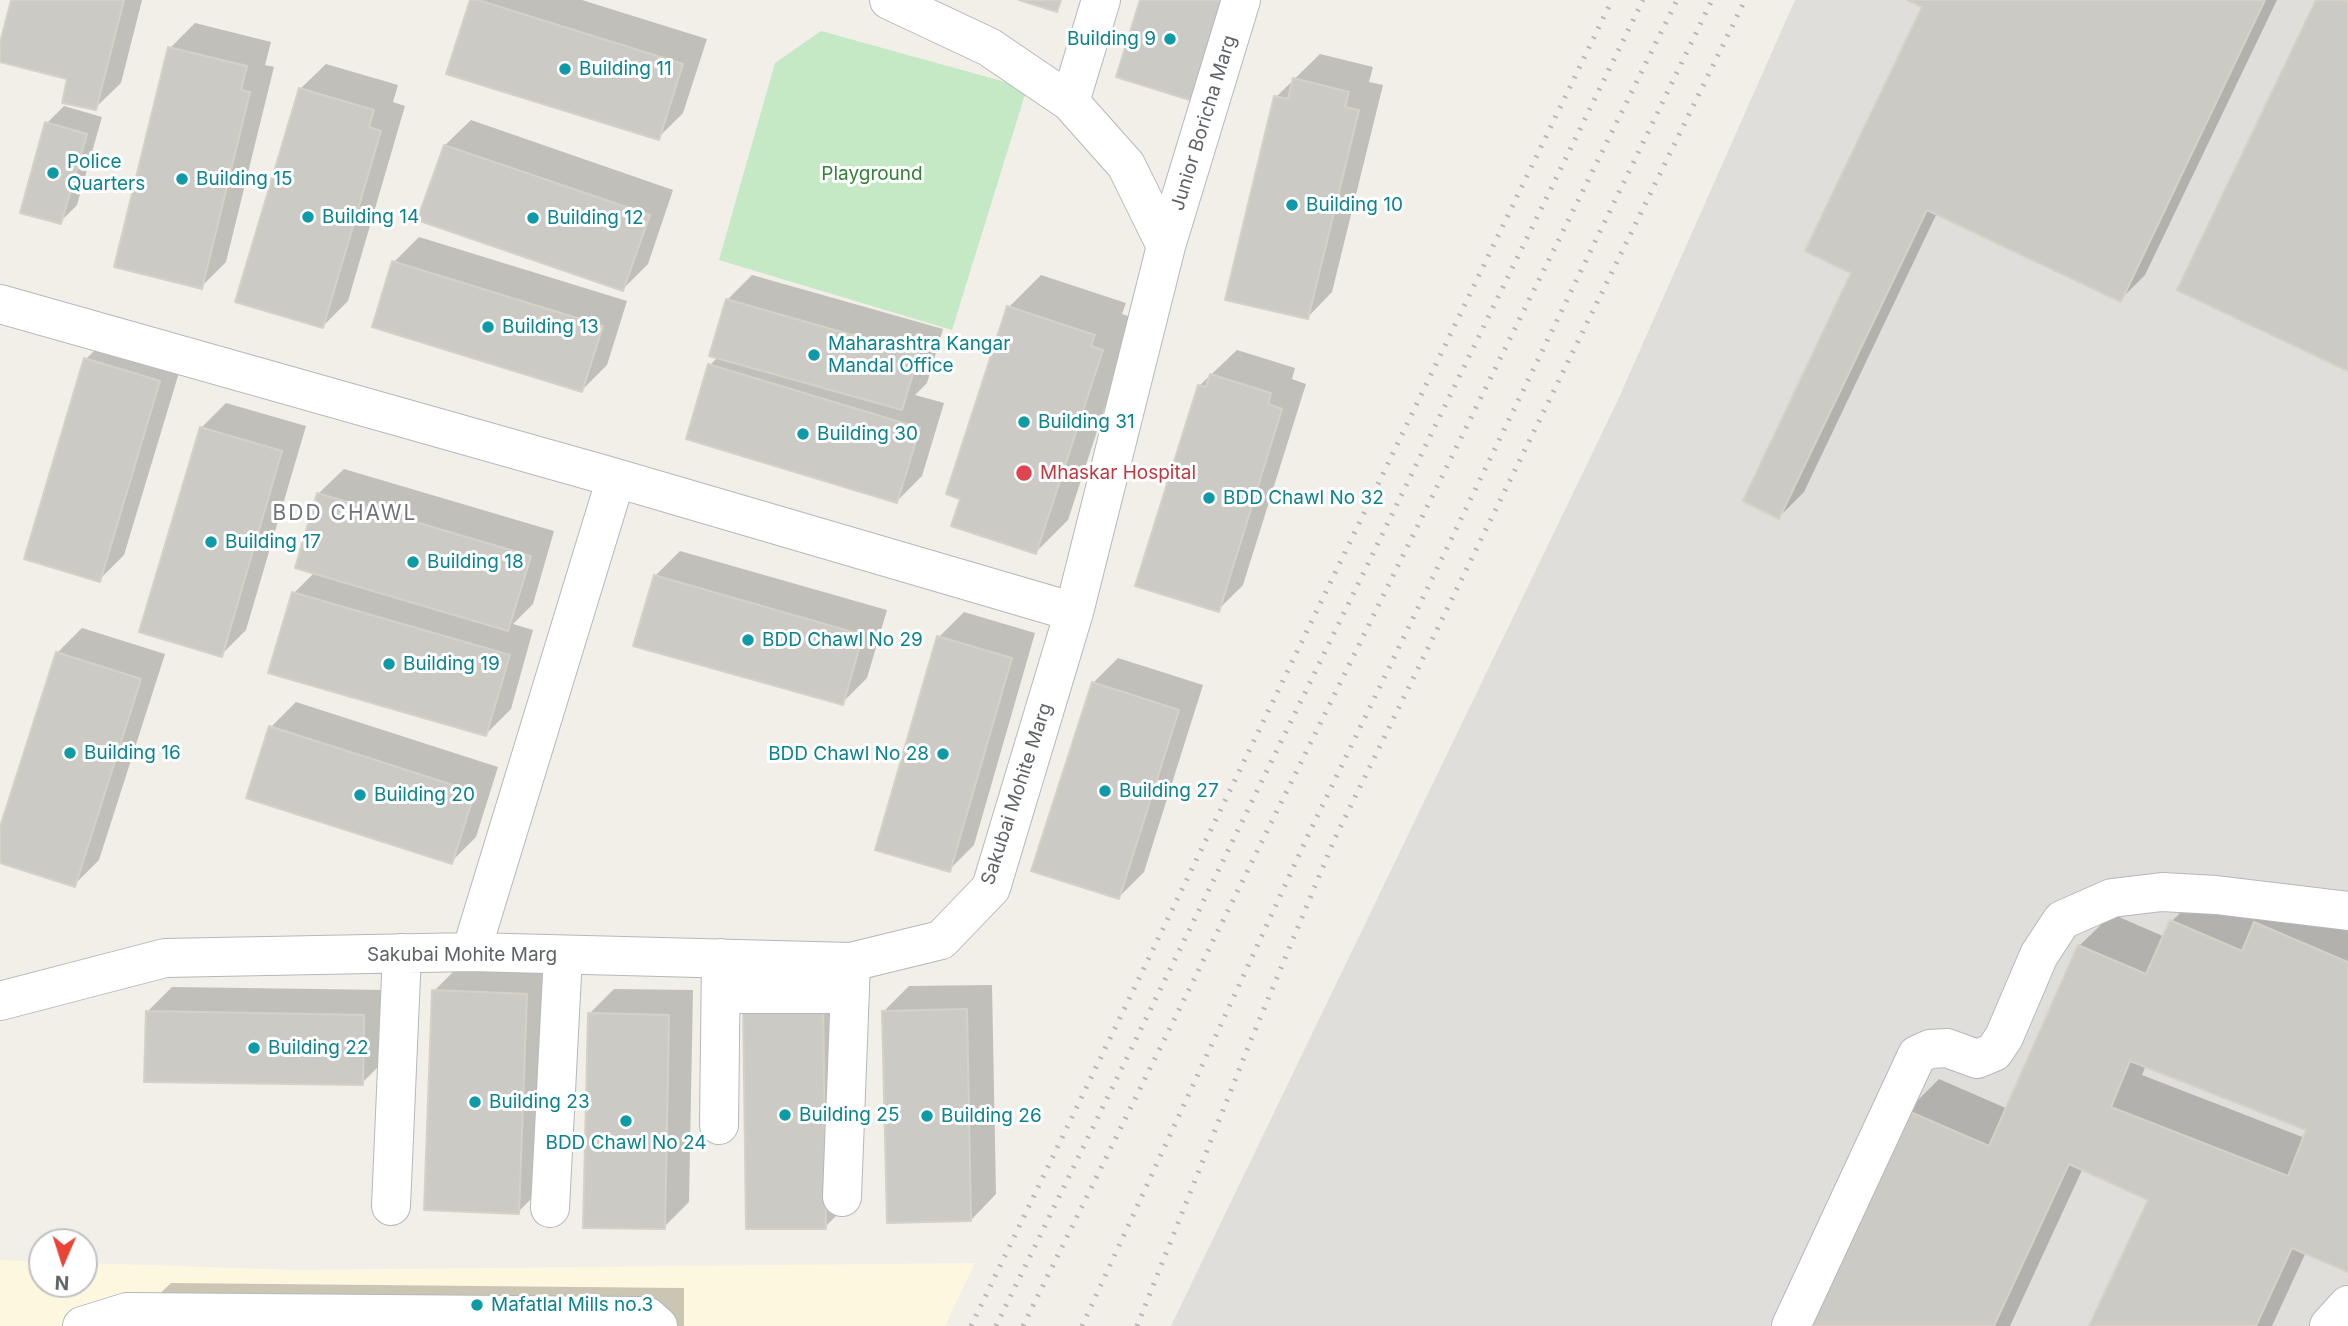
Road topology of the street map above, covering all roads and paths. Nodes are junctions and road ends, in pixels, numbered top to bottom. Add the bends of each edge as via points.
1 (889, 0) edge
2 (1101, 0) edge
3 (1241, 0) edge
4 (944, 12) edge
5 (1070, 102) junction
6 (1166, 246) junction
7 (0, 304) edge
8 (616, 478) junction
9 (1074, 612) junction
10 (2348, 911) edge
11 (471, 952) junction
12 (402, 953) junction
13 (563, 955) junction
14 (721, 976) junction
15 (850, 978) junction
16 (0, 1001) edge
17 (719, 1125) dead end
18 (842, 1197) dead end
19 (391, 1206) dead end
20 (550, 1208) dead end
21 (2348, 1305) edge
22 (82, 1326) edge
23 (659, 1326) edge
24 (1791, 1326) edge
25 (2329, 1326) edge

1 - 4 street
2 - 5 street
3 - 6 street, Junior Boricha Marg
4 - 5 street
5 - 6 street via 1126,165
6 - 9 street, Sakubai Mohite Marg
7 - 8 street
8 - 9 street
8 - 11 street
9 - 15 street, Sakubai Mohite Marg via 991,888 941,940
10 - 24 street via 2162,892 2112,898 2062,920 2039,956 1994,1052 1977,1059 1947,1048 1917,1055
11 - 12 street, Sakubai Mohite Marg
11 - 13 street, Sakubai Mohite Marg
12 - 16 street, Sakubai Mohite Marg via 165,958
12 - 19 street
13 - 14 street, Sakubai Mohite Marg
13 - 20 street
14 - 15 street, Sakubai Mohite Marg
14 - 17 street
15 - 18 street
21 - 25 street
22 - 23 street via 127,1312 637,1316 648,1317

